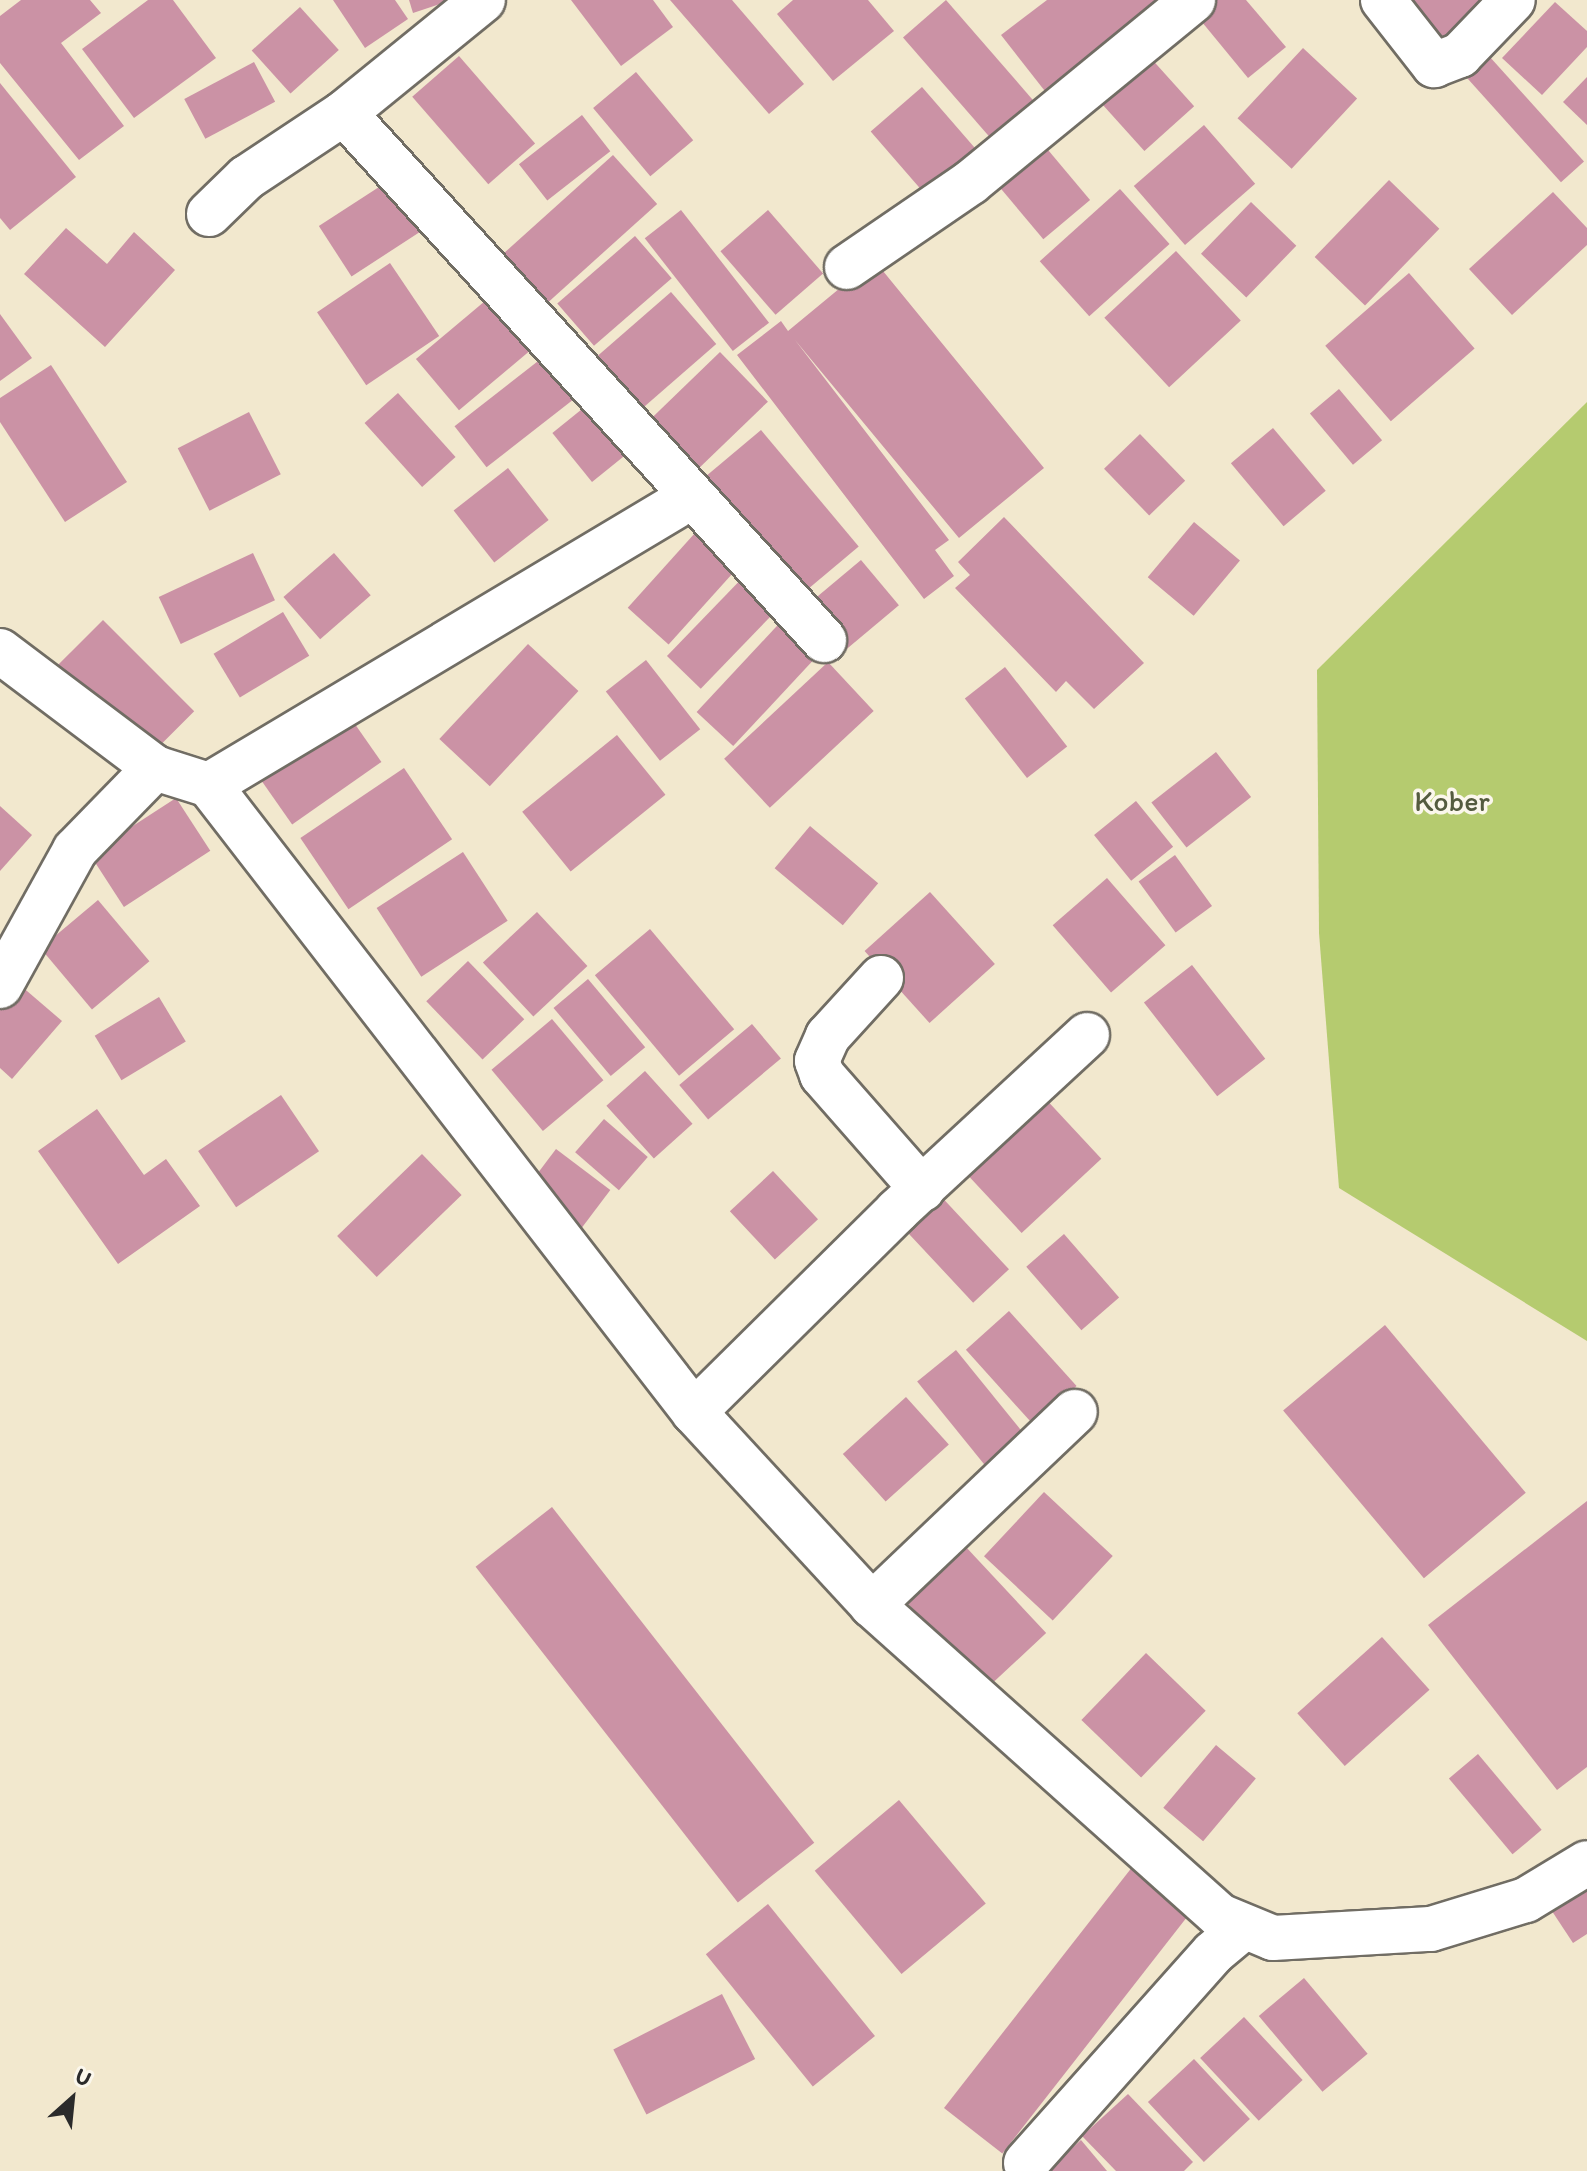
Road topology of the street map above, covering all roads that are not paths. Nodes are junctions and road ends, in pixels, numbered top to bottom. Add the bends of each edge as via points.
1 (483, 0) edge
2 (1193, 0) edge
3 (1383, 0) edge
4 (1513, 0) edge
5 (344, 113) junction
6 (209, 214) dead end
7 (847, 267) dead end
8 (691, 497) junction
9 (824, 640) dead end
10 (0, 651) edge
11 (155, 768) junction
12 (209, 785) junction
13 (881, 978) dead end
14 (0, 986) edge
15 (1087, 1035) dead end
16 (922, 1189) junction
17 (694, 1412) junction
18 (1075, 1412) dead end
19 (872, 1605) junction
20 (1587, 1863) edge
21 (1242, 1929) junction
22 (1026, 2163) dead end

1 - 5 street
2 - 7 street via 971,182
3 - 4 street via 1434,65 1460,55
5 - 6 street via 246,178
5 - 8 street
8 - 9 street
8 - 12 street
10 - 11 street
11 - 12 street
11 - 14 street via 75,850
12 - 17 street
13 - 16 street via 828,1036 817,1061 822,1075
15 - 16 street
16 - 17 street
17 - 19 street
18 - 19 street
19 - 21 street via 1220,1916
20 - 21 street via 1526,1900 1431,1929 1273,1938
21 - 22 street via 1213,1953

